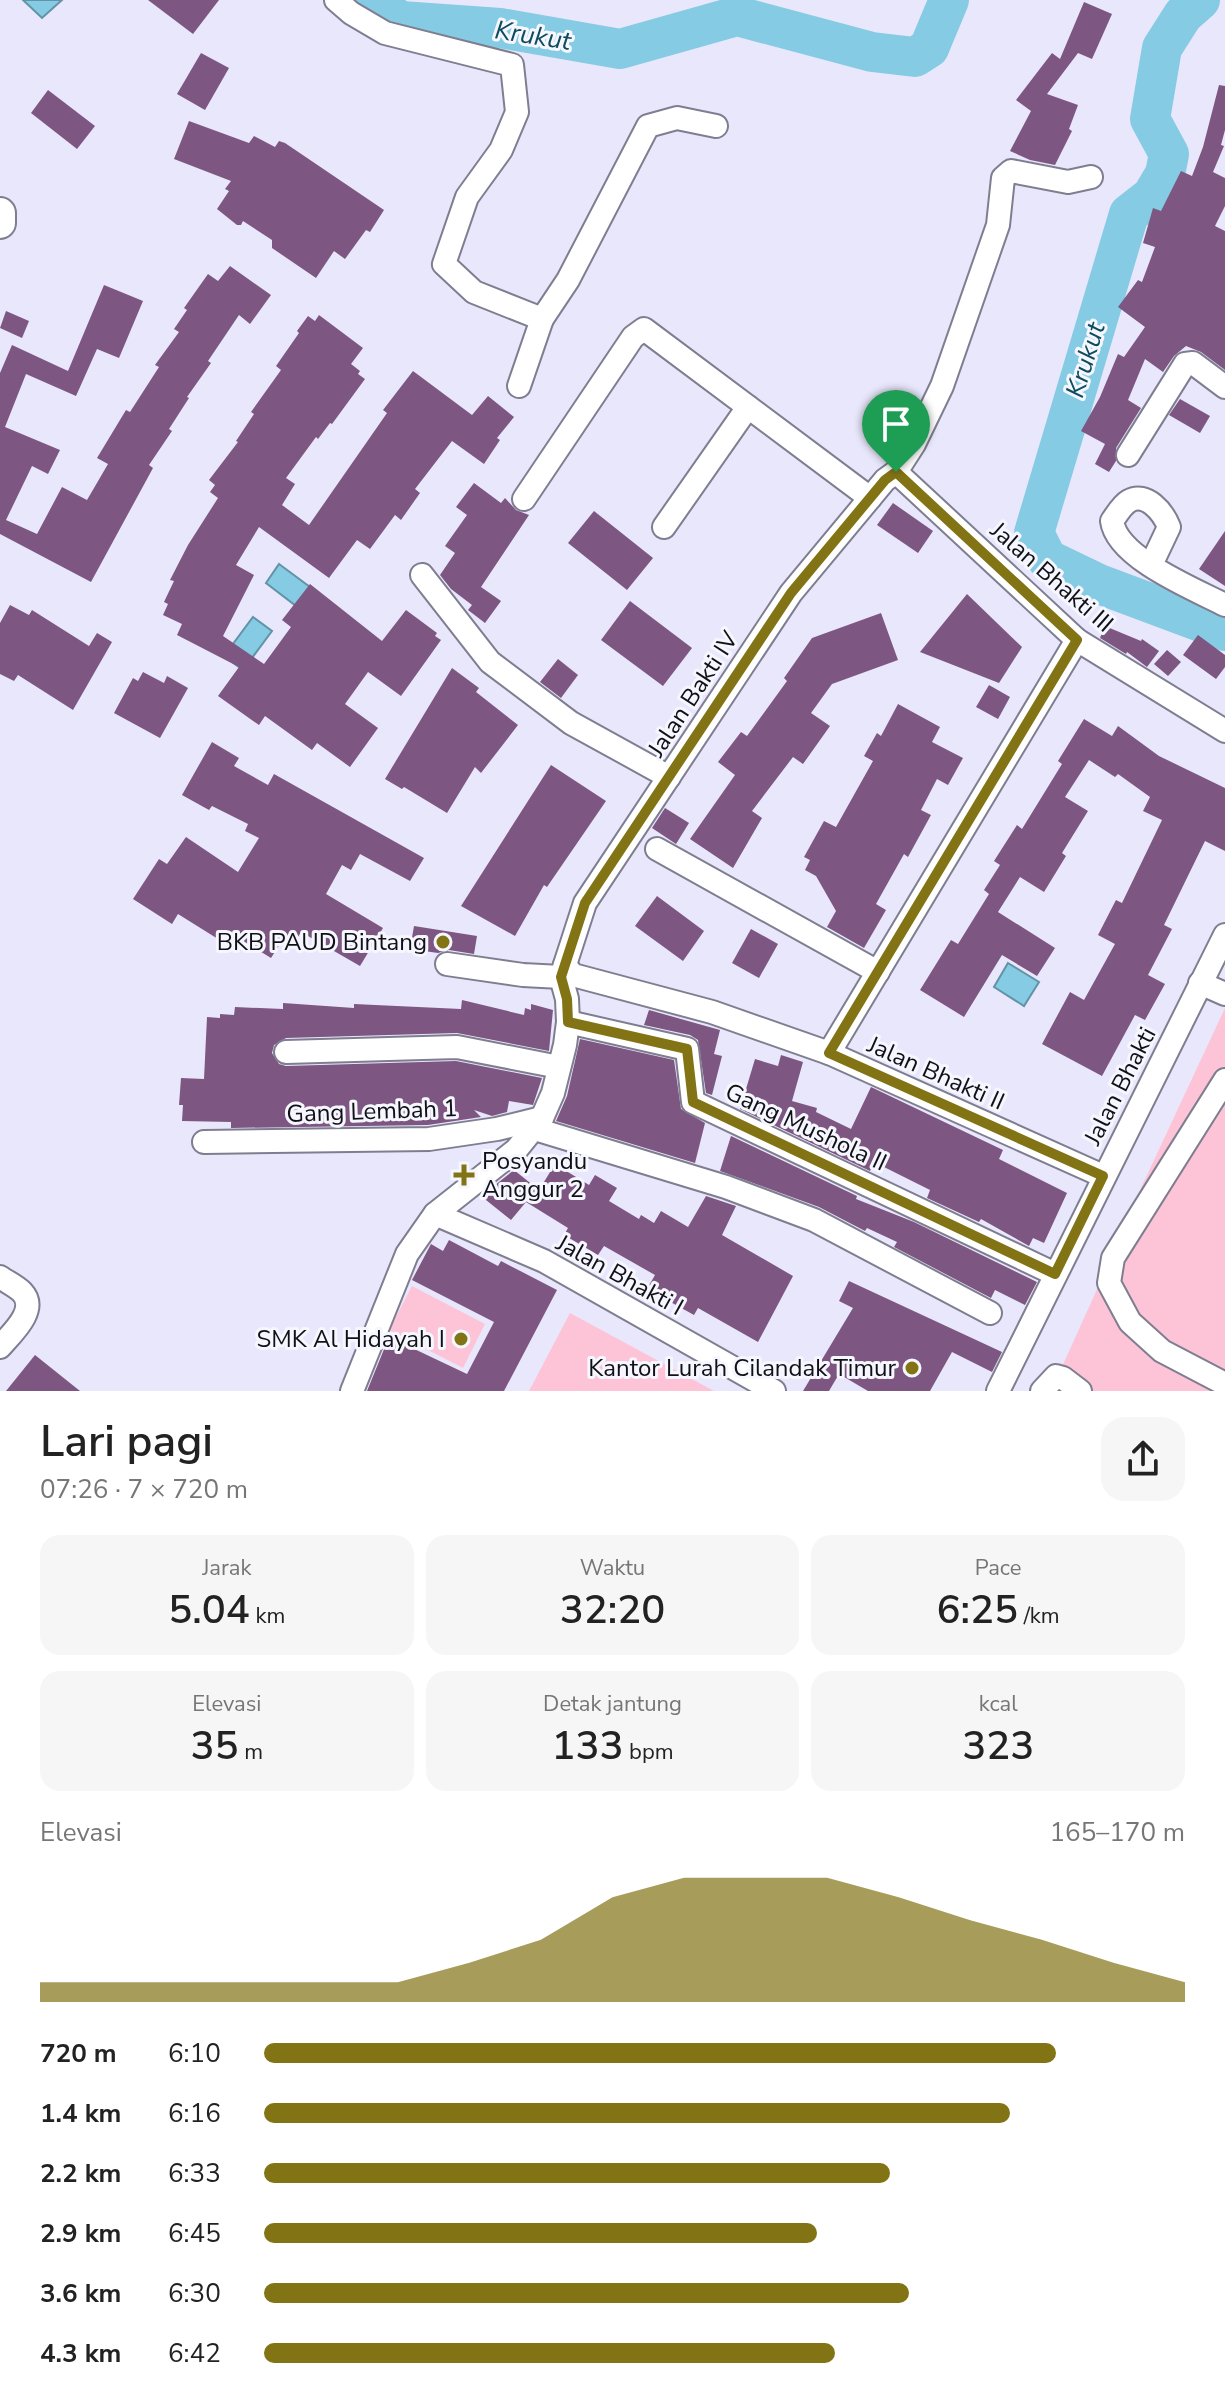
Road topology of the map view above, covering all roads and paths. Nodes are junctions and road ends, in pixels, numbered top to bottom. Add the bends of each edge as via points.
1 (336, 0) edge
2 (716, 126) dead end
3 (1091, 177) dead end
4 (0, 213) edge
5 (0, 223) edge
6 (542, 319) junction
7 (519, 386) dead end
8 (1225, 387) edge
9 (748, 407) junction
10 (1128, 455) dead end
11 (896, 472) junction
12 (870, 498) junction
13 (524, 499) dead end
14 (664, 527) dead end
15 (1151, 565) dead end
16 (422, 575) dead end
17 (1225, 605) edge
18 (1077, 640) junction
19 (1225, 731) edge
20 (669, 777) junction
21 (657, 849) dead end
22 (1225, 935) edge
23 (447, 964) dead end
24 (563, 971) junction
25 (878, 972) junction
26 (1200, 983) junction
27 (1225, 994) edge
28 (568, 1022) junction
29 (286, 1052) dead end
30 (829, 1053) junction
31 (559, 1067) junction
32 (1225, 1080) edge
33 (538, 1123) junction
34 (204, 1142) dead end
35 (1103, 1176) junction
36 (435, 1214) junction
37 (1055, 1274) junction
38 (0, 1277) edge
39 (990, 1313) dead end
40 (0, 1347) edge
41 (1225, 1384) edge
42 (352, 1391) edge
43 (774, 1391) edge
44 (998, 1391) edge
45 (1042, 1391) edge
46 (1080, 1391) edge

1 - 6 street via 385,33 512,65 517,112 501,150 467,197 444,264 474,292
2 - 6 street via 677,118 648,126 568,280
3 - 11 street, Jalan Bakti IV via 1068,182 1011,171 1003,178 998,225 942,386
4 - 5 street
6 - 7 street
8 - 10 street via 1193,363 1185,364
9 - 12 street
9 - 13 street via 644,329 633,337
9 - 14 street
11 - 12 street, Jalan Bakti IV
11 - 18 street, Jalan Bhakti III
12 - 20 street, Jalan Bakti IV via 791,593
15 - 17 street
16 - 20 street via 490,662 571,723
18 - 19 street, Jalan Bhakti III
18 - 25 street
20 - 24 street, Jalan Bakti IV via 585,903
21 - 25 street
22 - 26 street, Jalan Bhakti
23 - 24 street via 523,975
24 - 28 street
24 - 30 street, Jalan Bhakti II via 712,1012
25 - 30 street
26 - 27 street
26 - 35 street, Jalan Bhakti
28 - 31 street
28 - 37 street, Gang Mushola II via 687,1049 693,1102
29 - 31 street via 457,1047
30 - 35 street, Jalan Bhakti II
31 - 33 street
32 - 41 street via 1113,1258 1109,1283 1130,1322 1162,1351
33 - 34 street, Gang Lembah 1 via 429,1139
33 - 36 street via 516,1150
33 - 39 street via 814,1220
35 - 37 street, Jalan Bhakti
36 - 42 street via 407,1254
36 - 43 street, Jalan Bhakti I via 544,1261
37 - 44 street, Jalan Bhakti
38 - 40 street via 27,1303 25,1316
45 - 46 street via 1056,1376

